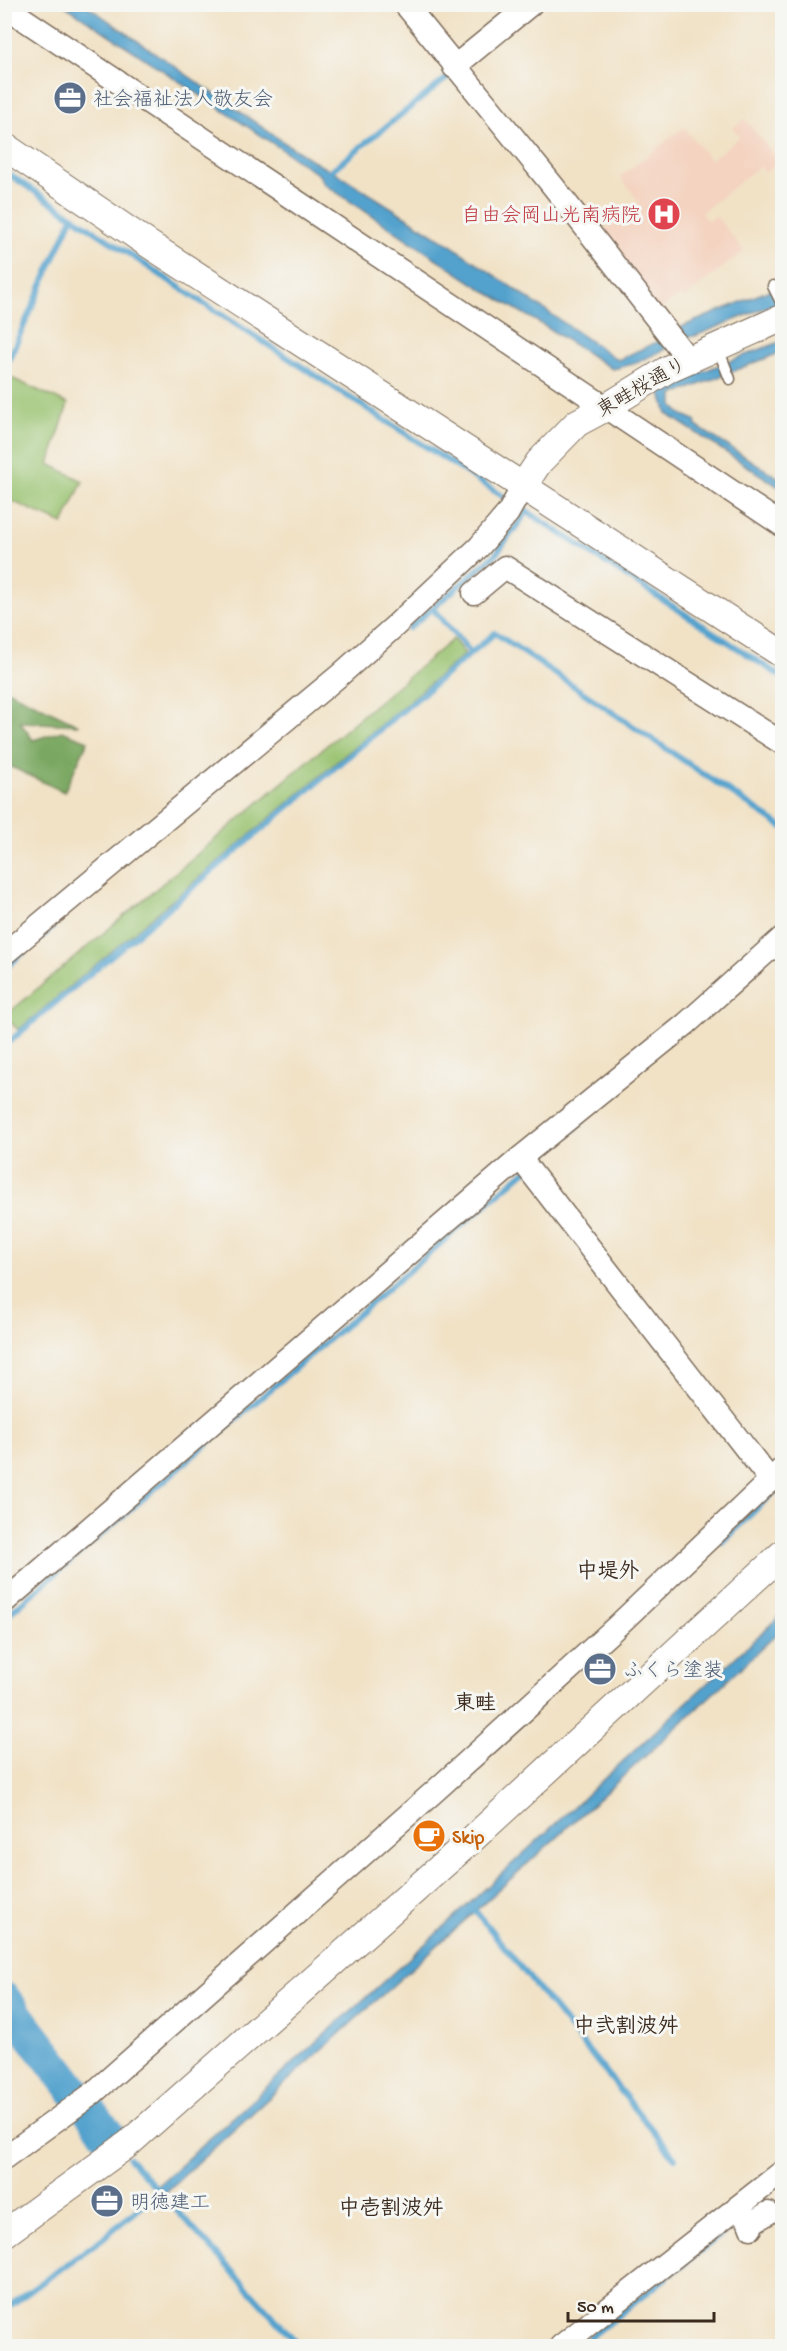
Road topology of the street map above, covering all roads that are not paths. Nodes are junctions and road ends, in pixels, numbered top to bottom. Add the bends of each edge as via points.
1 (405, 4) edge
2 (531, 4) edge
3 (7, 6) edge
4 (454, 67) junction
5 (4, 146) edge
6 (773, 286) dead end
7 (782, 308) edge
8 (678, 347) junction
9 (720, 353) junction
10 (730, 380) dead end
11 (604, 408) junction
12 (522, 486) junction
13 (783, 525) edge
14 (474, 593) dead end
15 (783, 654) edge
16 (783, 742) edge
17 (783, 938) edge
18 (4, 954) edge
19 (526, 1165) junction
20 (776, 1486) edge
21 (783, 1554) edge
22 (4, 1602) edge
23 (4, 2158) edge
24 (783, 2172) edge
25 (4, 2234) edge
26 (561, 2346) edge

1 - 4 street
2 - 4 street
3 - 11 street
4 - 8 street
5 - 12 street
6 - 7 lane
7 - 9 street, 東畦桜通り
8 - 9 street, 東畦桜通り
8 - 11 street, 東畦桜通り
9 - 10 lane
11 - 12 street, 東畦桜通り via 583,418 563,435
11 - 13 street
12 - 15 street
12 - 18 street via 508,513 486,540 388,632
14 - 16 street via 505,567
17 - 19 street
19 - 20 street
19 - 22 street
20 - 23 street via 82,2101
21 - 25 street via 477,1835 128,2144
24 - 26 street via 749,2217 710,2238

